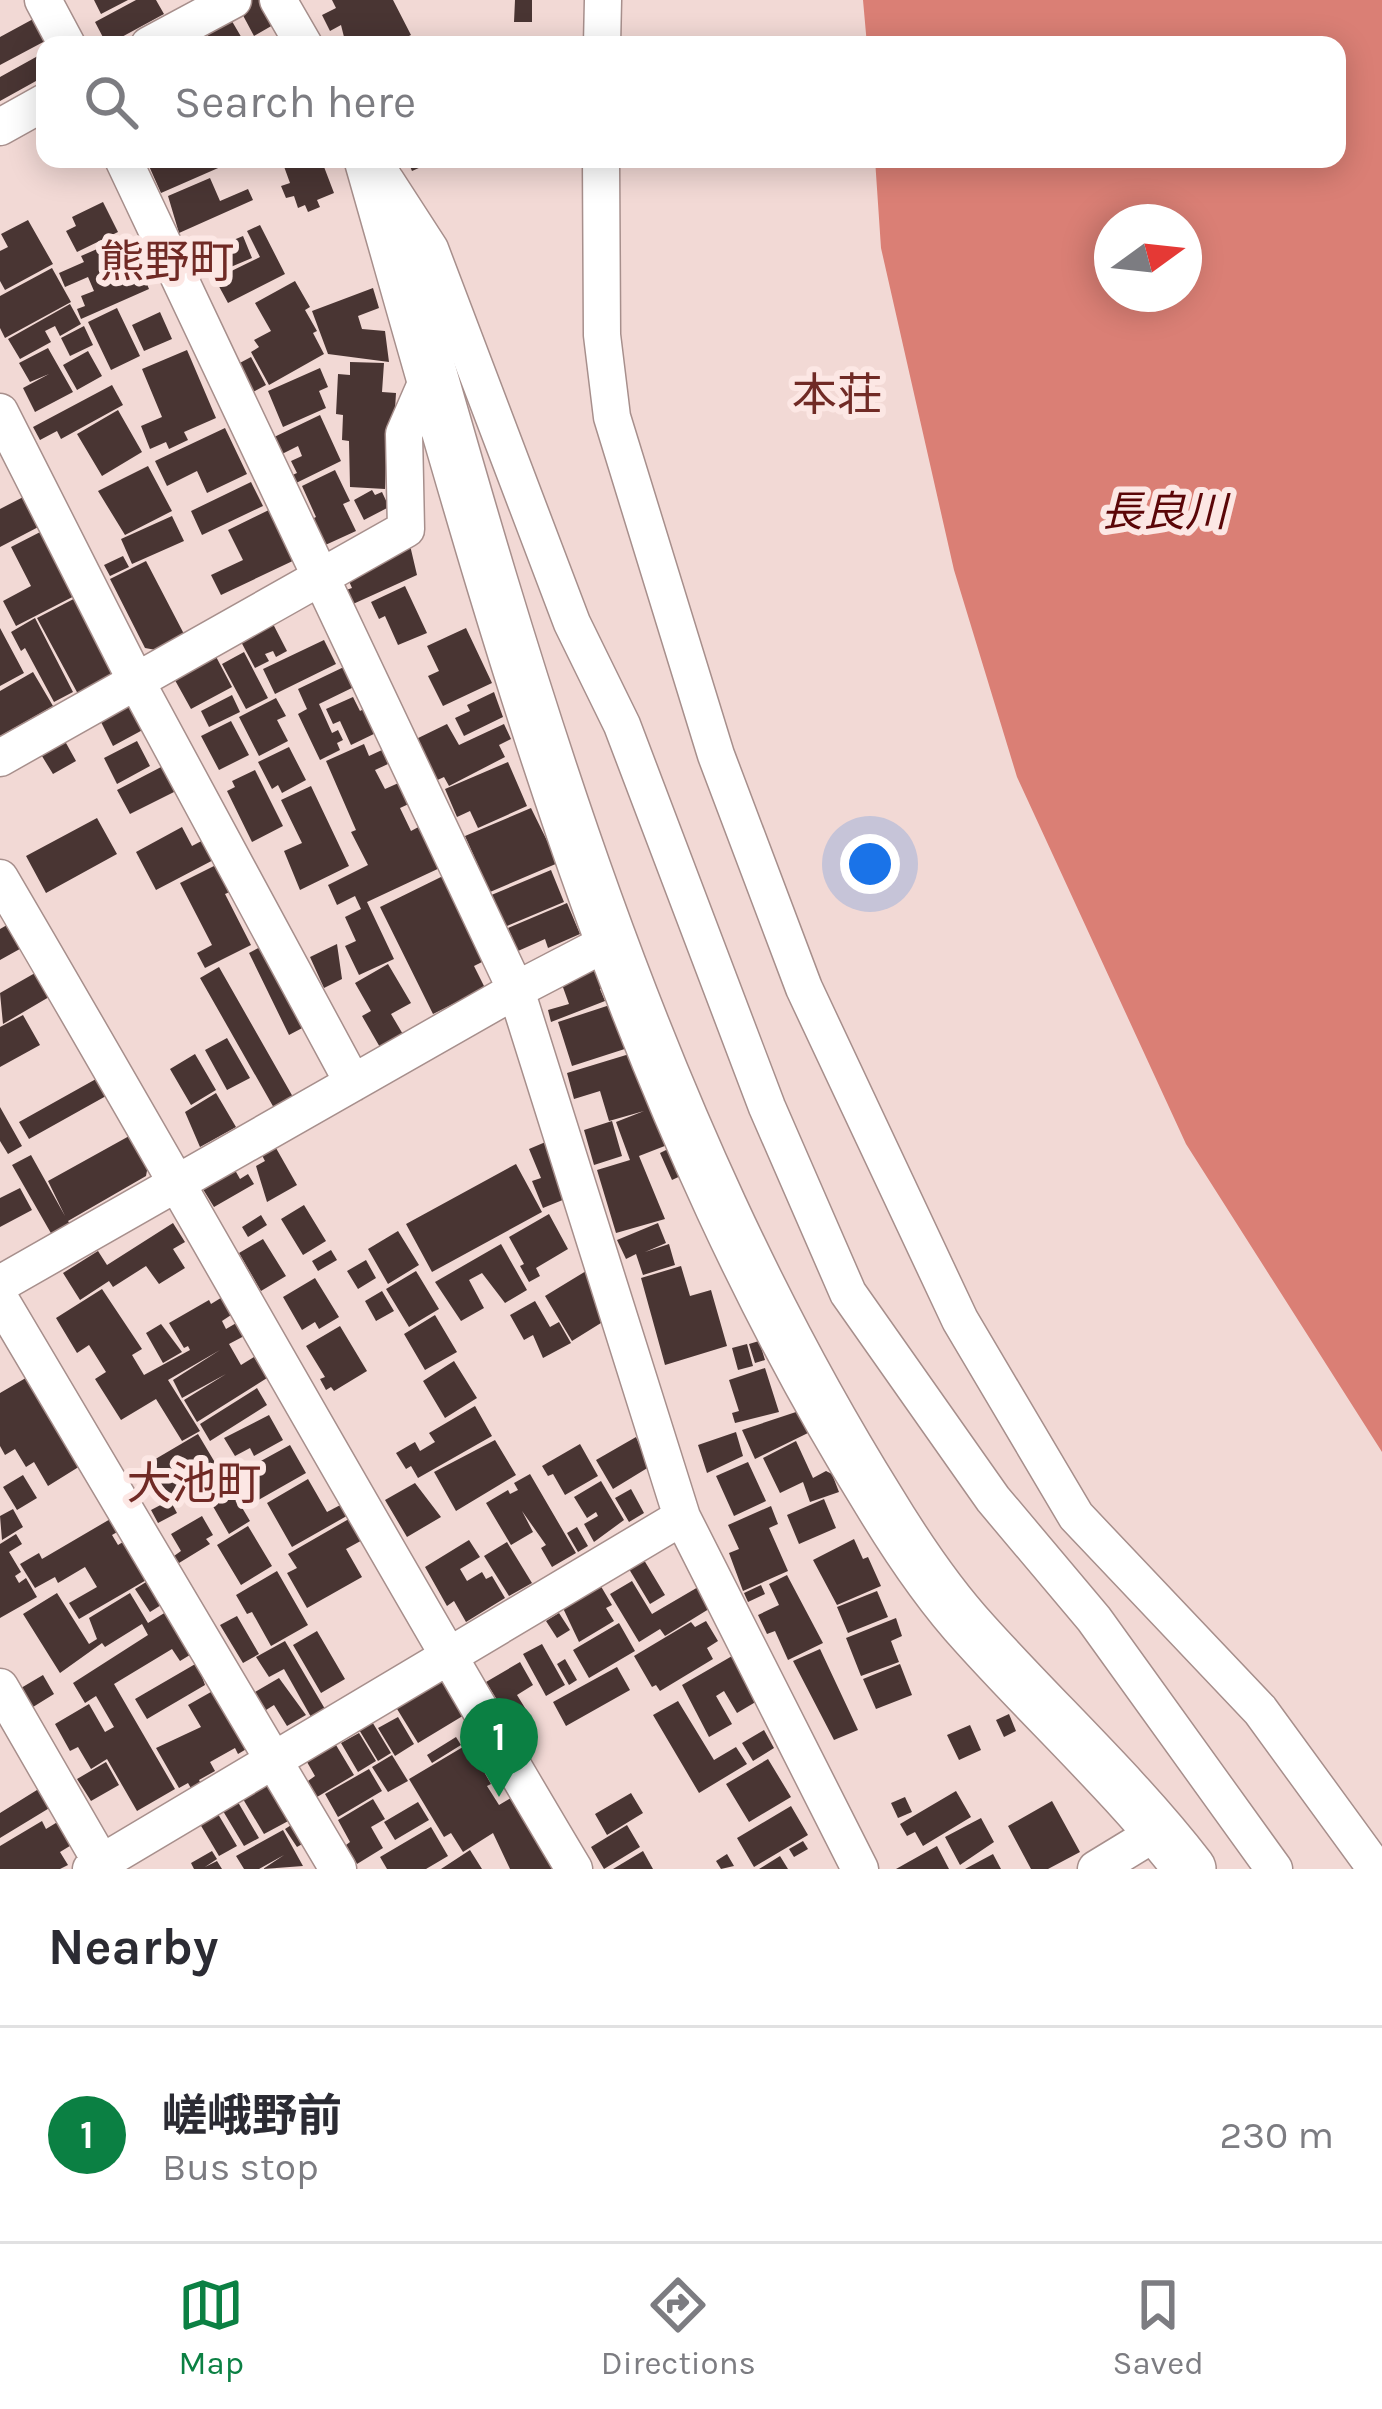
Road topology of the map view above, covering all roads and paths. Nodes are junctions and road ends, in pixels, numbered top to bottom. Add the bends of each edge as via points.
1 (43, 0) edge
2 (233, 0) edge
3 (278, 0) edge
4 (603, 0) edge
5 (62, 36) edge
6 (166, 36) edge
7 (299, 36) edge
8 (602, 36) edge
9 (36, 107) edge
10 (0, 127) edge
11 (126, 168) edge
12 (373, 168) edge
13 (376, 168) edge
14 (602, 168) edge
15 (431, 372) junction
16 (0, 412) edge
17 (320, 580) junction
18 (136, 682) junction
19 (0, 758) edge
20 (0, 878) edge
21 (612, 940) junction
22 (516, 990) junction
23 (352, 1083) junction
24 (178, 1182) junction
25 (0, 1283) edge
26 (0, 1299) edge
27 (682, 1517) junction
28 (448, 1658) junction
29 (0, 1688) edge
30 (274, 1761) junction
31 (1175, 1849) edge
32 (99, 1867) edge
33 (338, 1869) edge
34 (574, 1869) edge
35 (860, 1869) edge
36 (1096, 1869) edge
37 (1274, 1869) edge
38 (1376, 1869) edge

1 - 5 street
2 - 6 street
3 - 7 street
4 - 8 street
9 - 10 street
11 - 17 street
12 - 15 street
13 - 37 street via 430,249 572,623 622,725 767,1107 848,1293
14 - 38 street via 602,335 611,417 716,754 804,988 960,1320 1076,1516 1260,1710
15 - 17 street via 404,434 406,529
15 - 21 street via 489,577
16 - 18 street
17 - 18 street
17 - 22 street
18 - 19 street
18 - 23 street
20 - 24 street
21 - 22 street
21 - 31 street via 688,1138 773,1313 880,1503 970,1630
22 - 23 street
22 - 27 street
23 - 24 street
24 - 25 street
24 - 28 street
26 - 30 street
27 - 28 street
27 - 35 street
28 - 30 street
28 - 34 street
29 - 32 street
30 - 32 street
30 - 33 street
31 - 36 street

